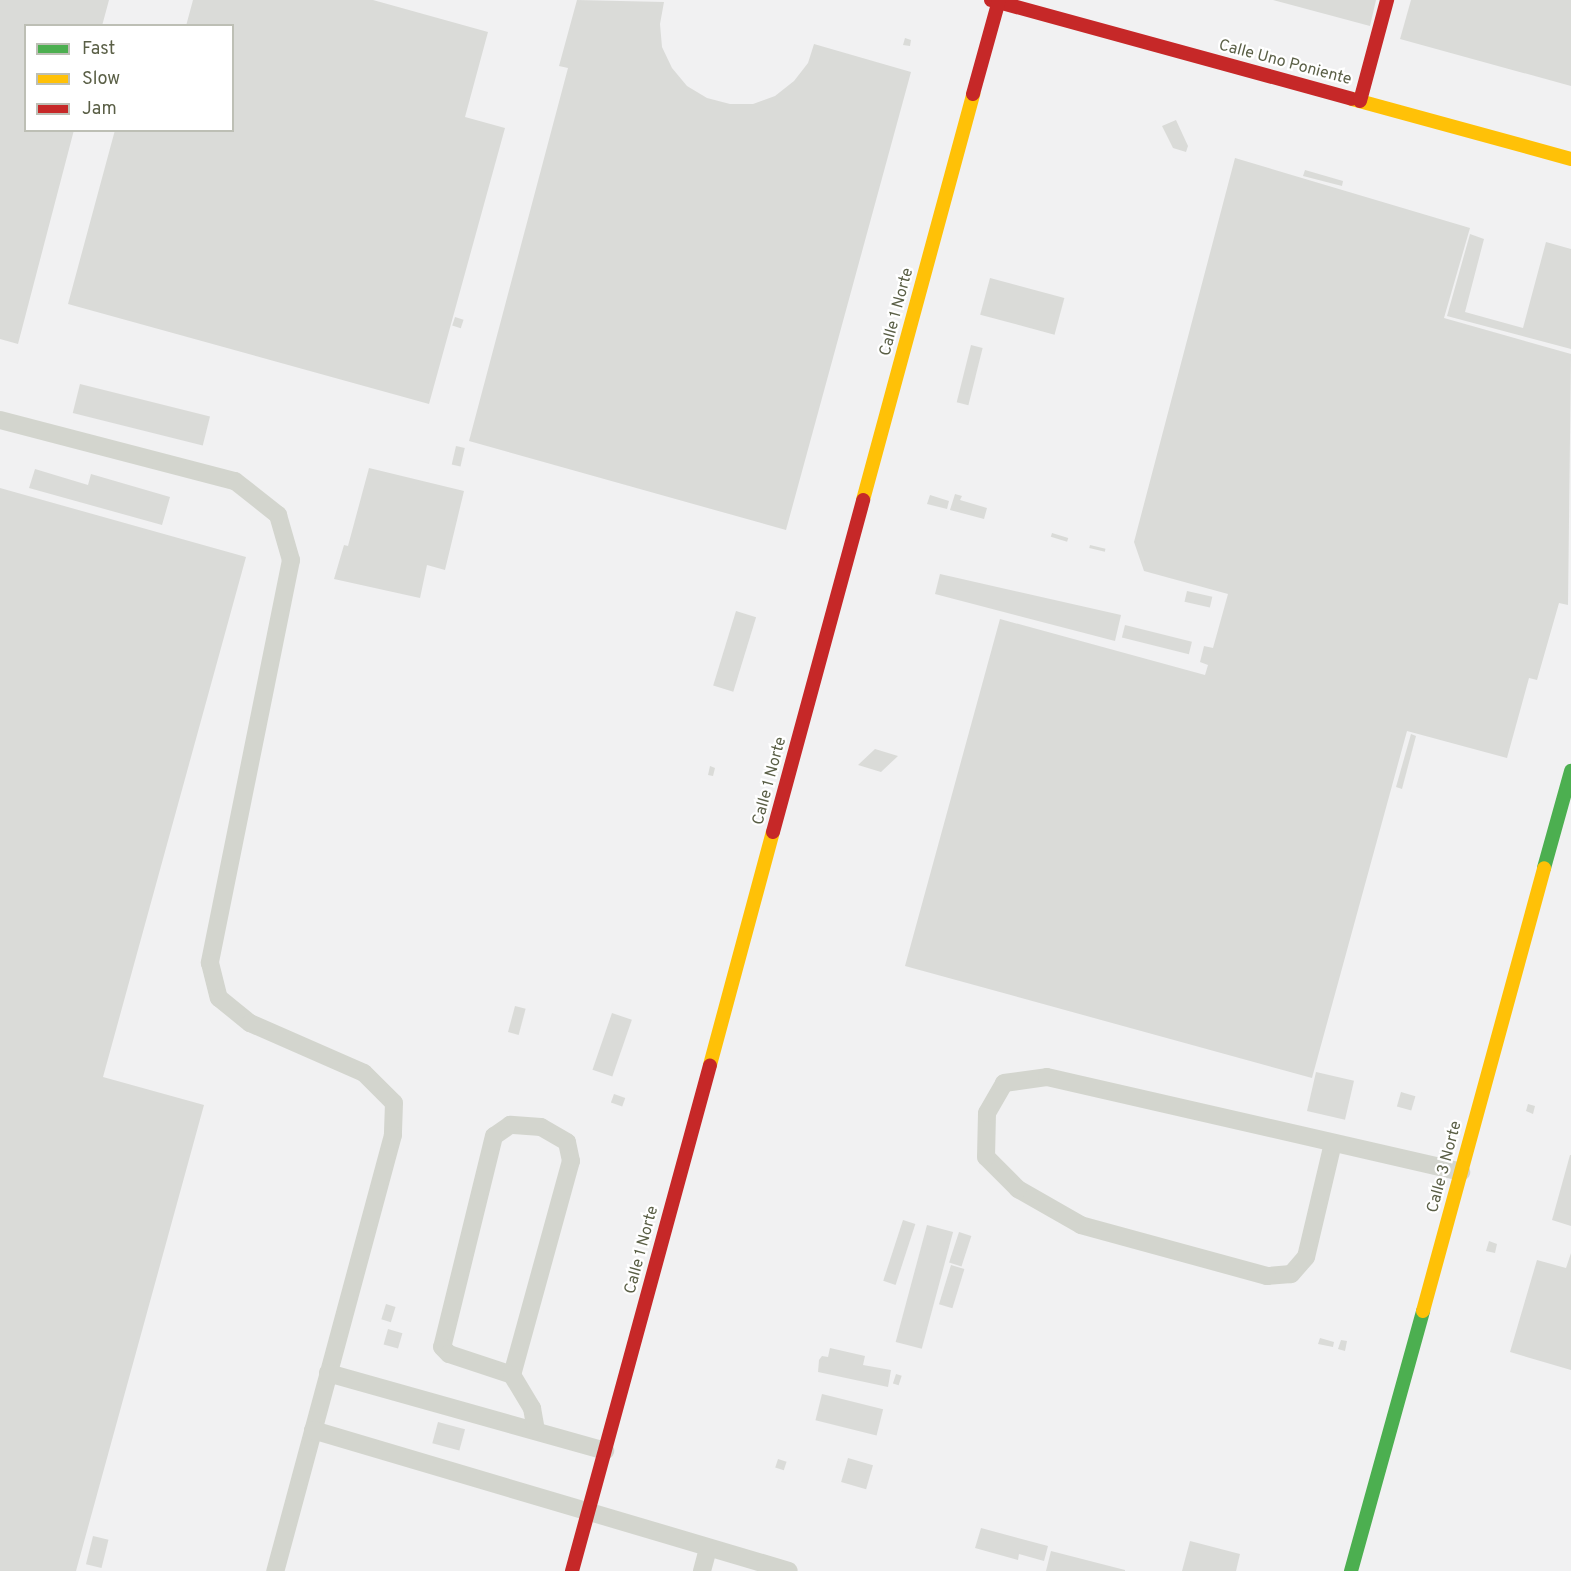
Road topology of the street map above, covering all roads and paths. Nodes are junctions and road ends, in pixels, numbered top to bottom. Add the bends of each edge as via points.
1 (1387, 0) edge
2 (996, 1) edge
3 (1360, 101) junction
4 (1571, 159) edge
5 (0, 420) edge
6 (1571, 771) edge
7 (1333, 1143) junction
8 (1461, 1172) junction
9 (328, 1373) junction
10 (512, 1375) junction
11 (312, 1430) junction
12 (536, 1431) junction
13 (605, 1451) junction
14 (588, 1510) junction
15 (708, 1548) junction
16 (275, 1571) edge
17 (572, 1571) edge
18 (702, 1571) edge
19 (789, 1571) edge
20 (1351, 1571) edge

1 - 3 street
2 - 3 street, Calle Uno Poniente
2 - 13 street, Calle 1 Norte
3 - 4 street, Calle Uno Poniente
5 - 9 lane via 235,481 278,515 291,560 210,963 219,998 250,1023 364,1073 394,1103 393,1135
6 - 8 street, Calle 3 Norte
7 - 7 lane via 1047,1077 1004,1083 987,1113 986,1157 1018,1189 1081,1225 1266,1276 1291,1274 1306,1257
7 - 8 lane
8 - 20 street, Calle 3 Norte
9 - 11 lane
9 - 12 lane
10 - 10 lane via 449,1354 442,1347 494,1136 510,1125 541,1127 567,1142 571,1161
10 - 12 lane via 532,1408
11 - 14 lane
11 - 16 lane
12 - 13 lane
13 - 14 street, Calle 1 Norte
14 - 15 lane
14 - 17 street, Calle 1 Norte
15 - 18 lane
15 - 19 lane

